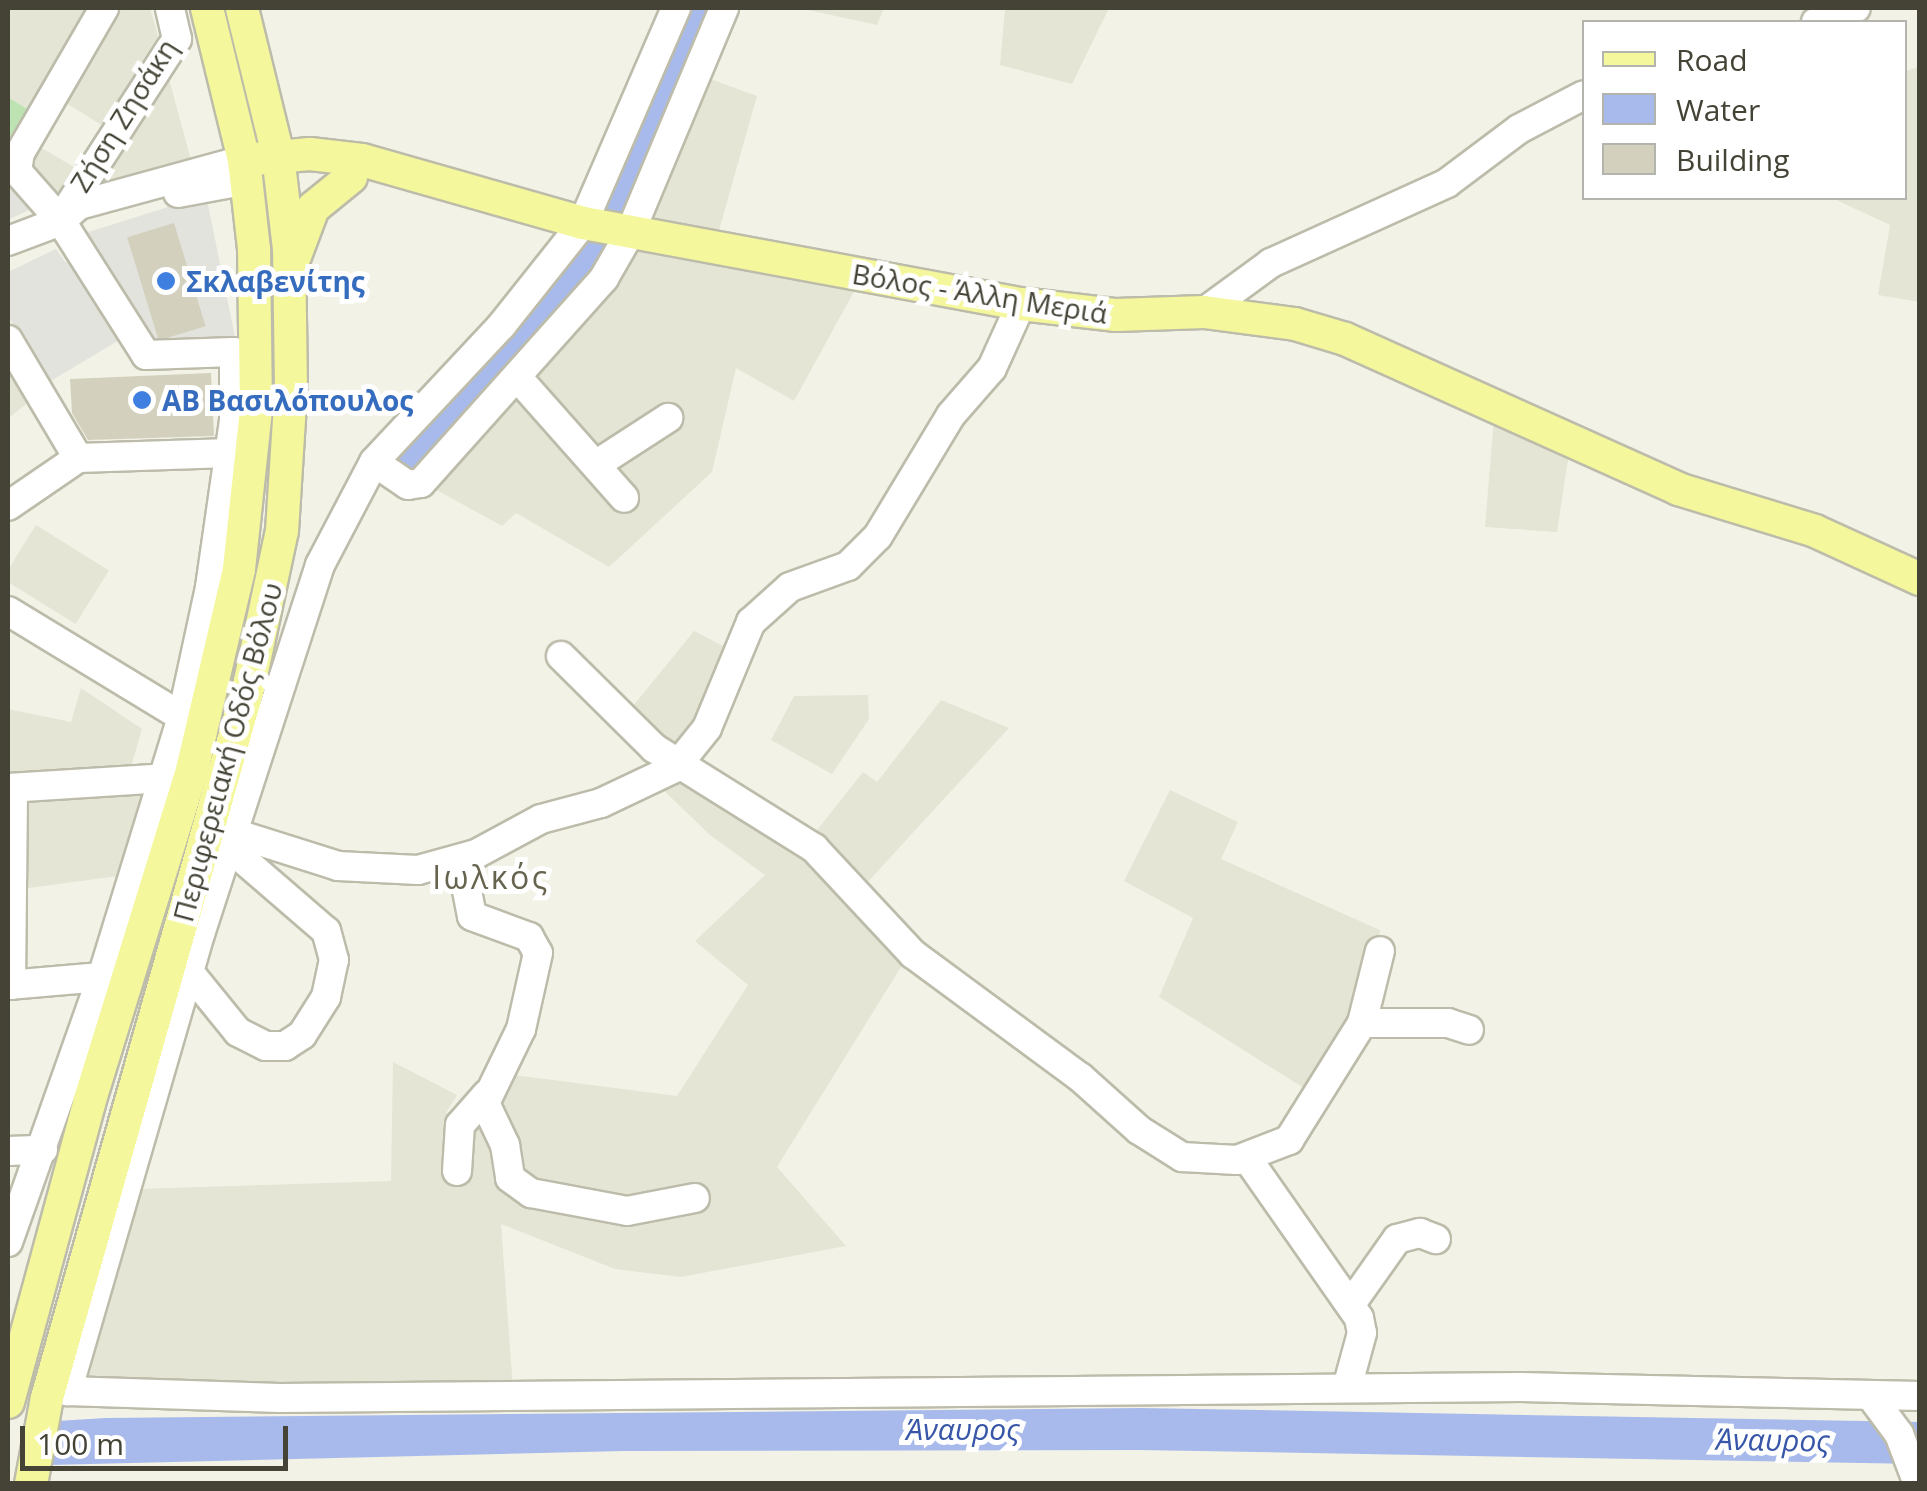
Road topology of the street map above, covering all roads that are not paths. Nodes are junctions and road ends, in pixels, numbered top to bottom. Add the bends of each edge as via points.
1 (104, 8) edge
2 (170, 8) edge
3 (207, 8) edge
4 (242, 8) edge
5 (676, 8) edge
6 (724, 8) edge
7 (1856, 8) edge
8 (1822, 20) edge
9 (1582, 96) edge
10 (280, 166) junction
11 (246, 170) junction
12 (351, 177) junction
13 (419, 181) junction
14 (61, 221) junction
15 (583, 223) junction
16 (630, 233) junction
17 (8, 242) edge
18 (290, 270) junction
19 (1021, 304) junction
20 (1204, 312) junction
21 (8, 340) edge
22 (518, 378) junction
23 (668, 418) dead end
24 (230, 453) junction
25 (78, 458) junction
26 (374, 462) junction
27 (597, 464) junction
28 (624, 498) dead end
29 (8, 506) edge
30 (1920, 578) edge
31 (8, 610) edge
32 (561, 656) dead end
33 (182, 717) junction
34 (679, 765) junction
35 (165, 778) junction
36 (10, 788) edge
37 (232, 841) junction
38 (461, 860) junction
39 (10, 877) edge
40 (1380, 951) dead end
41 (190, 973) junction
42 (102, 978) junction
43 (9, 985) edge
44 (1362, 1023) junction
45 (1470, 1030) dead end
46 (487, 1094) junction
47 (42, 1150) junction
48 (8, 1151) edge
49 (1247, 1158) junction
50 (458, 1171) dead end
51 (696, 1198) dead end
52 (1436, 1240) dead end
53 (8, 1242) edge
54 (1351, 1304) junction
55 (1347, 1388) junction
56 (1920, 1396) edge
57 (8, 1402) edge
58 (1880, 1408) junction
59 (31, 1484) edge
60 (1918, 1484) edge

1 - 14 street via 17,159 17,172
2 - 14 street, Ζήση Ζησάκη via 177,38
3 - 11 main road, Περιφερειακή Οδός Βόλου
4 - 10 main road, Περιφερειακή Οδός Βόλου
5 - 15 street
6 - 16 street
7 - 8 street
9 - 20 street via 1519,129 1430,192 1271,264
10 - 11 main road, Βόλος - Άλλη Μεριά
10 - 12 main road, Βόλος - Άλλη Μεριά
10 - 13 main road, Βόλος - Άλλη Μεριά via 352,158
10 - 18 main road, Περιφερειακή Οδός Βόλου
11 - 14 street via 80,205
11 - 57 main road, Περιφερειακή Οδός Βόλου via 258,320 256,411 226,643
12 - 13 main road, Βόλος - Άλλη Μεριά
12 - 18 main road via 309,214
13 - 15 main road, Βόλος - Άλλη Μεριά
14 - 17 street
14 - 24 street via 146,355 234,352
15 - 16 main road, Βόλος - Άλλη Μεριά
15 - 26 street via 502,324
16 - 19 main road, Βόλος - Άλλη Μεριά
16 - 22 street via 565,328
18 - 59 main road, Περιφερειακή Οδός Βόλου via 291,408 274,576 194,886 47,1398
19 - 20 main road, Βόλος - Άλλη Μεριά via 1116,314
19 - 34 street via 992,368 951,415 878,536 842,570 796,584 751,622 707,728
20 - 30 main road, Βόλος - Άλλη Μεριά via 1295,324 1344,339 1678,489 1816,532
21 - 25 street
22 - 26 street via 421,484 408,485
22 - 27 street
23 - 27 street
24 - 25 street
24 - 33 street
25 - 29 street
26 - 37 street via 320,565
27 - 28 street
31 - 33 street
32 - 34 street
33 - 35 street
34 - 38 street via 601,804 542,819
34 - 49 street via 814,848 913,954 1151,1140 1202,1162
35 - 36 street
35 - 42 street
36 - 39 street
37 - 38 street via 375,871
37 - 41 street
37 - 41 street via 326,931 334,960 326,998 302,1035 285,1046 266,1046 238,1032
38 - 46 street via 472,916 529,937 538,953 520,1028
39 - 43 street
40 - 44 street
41 - 55 street via 67,1384 71,1394
42 - 43 street
42 - 47 street
44 - 45 street via 1438,1022
44 - 49 street via 1292,1137
46 - 50 street via 460,1125
46 - 51 street via 486,1112 502,1136 508,1174 518,1186 627,1211
47 - 48 street
47 - 53 street
49 - 54 street
52 - 54 street via 1420,1233 1397,1239
54 - 55 street via 1362,1333
55 - 58 street
56 - 58 street
58 - 60 street

